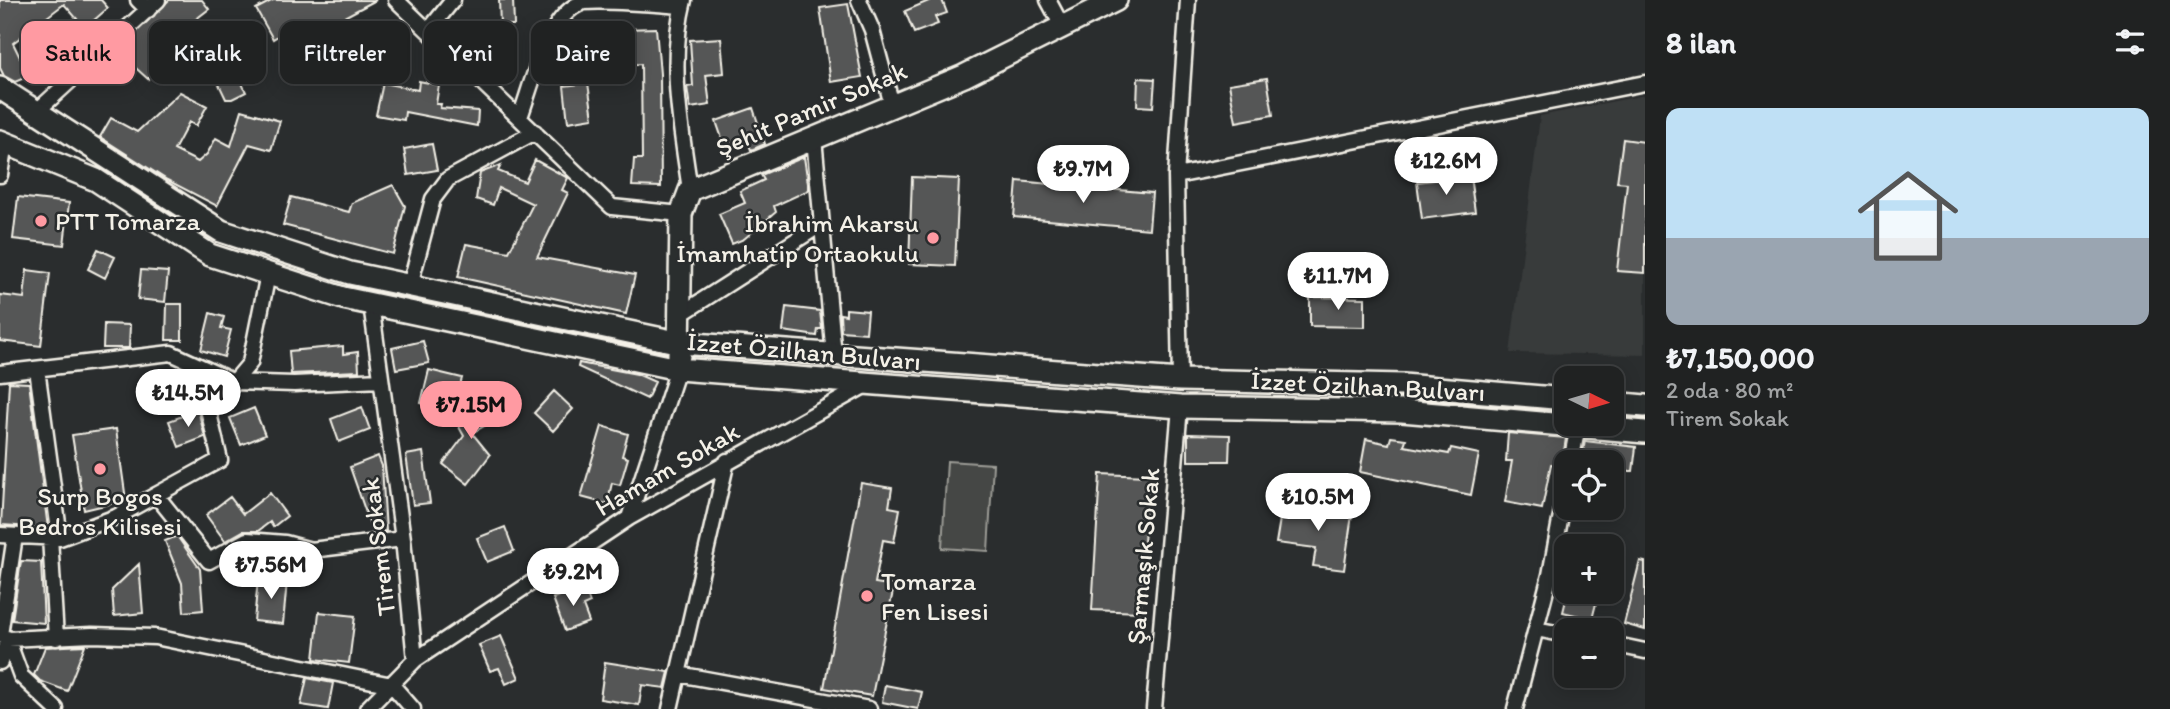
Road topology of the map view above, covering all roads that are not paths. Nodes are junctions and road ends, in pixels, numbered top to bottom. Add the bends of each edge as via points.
1 (396, 0) edge
2 (453, 0) edge
3 (859, 0) edge
4 (1048, 0) edge
5 (1116, 0) edge
6 (1188, 0) edge
7 (683, 3) edge
8 (148, 4) edge
9 (436, 21) edge
10 (424, 25) edge
11 (1063, 27) junction
12 (1645, 83) edge
13 (485, 84) edge
14 (0, 88) edge
15 (892, 105) junction
16 (36, 113) junction
17 (520, 117) junction
18 (535, 132) junction
19 (814, 138) junction
20 (3, 142) edge
21 (0, 175) edge
22 (1176, 176) junction
23 (690, 190) junction
24 (681, 214) junction
25 (820, 225) junction
26 (268, 274) junction
27 (410, 285) junction
28 (371, 304) junction
29 (681, 314) junction
30 (681, 343) junction
31 (834, 356) junction
32 (37, 369) junction
33 (677, 369) junction
34 (0, 373) edge
35 (381, 380) junction
36 (1180, 380) junction
37 (234, 382) junction
38 (866, 385) junction
39 (0, 386) edge
40 (1554, 398) edge
41 (1624, 403) edge
42 (1643, 404) edge
43 (1180, 407) junction
44 (1554, 424) edge
45 (1624, 430) edge
46 (1645, 432) edge
47 (727, 461) junction
48 (156, 495) junction
49 (629, 518) junction
50 (1559, 520) edge
51 (7, 536) edge
52 (55, 538) junction
53 (403, 539) junction
54 (1536, 628) junction
55 (1554, 632) edge
56 (3, 636) edge
57 (56, 638) junction
58 (1624, 648) edge
59 (1645, 652) edge
60 (415, 660) junction
61 (0, 662) edge
62 (678, 674) junction
63 (392, 685) junction
64 (56, 709) edge
65 (367, 709) edge
66 (413, 709) edge
67 (670, 709) edge
68 (869, 709) edge
69 (1154, 709) edge
70 (1515, 709) edge

1 - 10 street
2 - 9 street
3 - 15 street
4 - 11 street
5 - 11 main road, Şehit Pamir Sokak
6 - 22 street
7 - 17 street via 592,1 574,6 554,28
7 - 23 street via 677,25 677,93
8 - 16 street
11 - 15 main road, Şehit Pamir Sokak
12 - 22 street
13 - 17 street
14 - 16 main road, İzzet Özilhan Bulvarı
15 - 19 main road, Şehit Pamir Sokak
16 - 27 main road, İzzet Özilhan Bulvarı via 221,231 350,273
17 - 18 street
18 - 24 street via 612,207
18 - 27 street via 448,179 433,200
19 - 23 main road, Şehit Pamir Sokak
19 - 25 street
20 - 21 street
20 - 26 main road, İzzet Özilhan Bulvarı via 96,180 210,255
22 - 36 street
23 - 24 main road
24 - 29 main road
25 - 29 street
25 - 31 street
26 - 28 main road, İzzet Özilhan Bulvarı
26 - 37 street via 250,363
27 - 30 main road, İzzet Özilhan Bulvarı
28 - 33 main road, İzzet Özilhan Bulvarı
28 - 35 street, Tirem Sokak
29 - 30 main road
30 - 31 main road, İzzet Özilhan Bulvarı
30 - 33 main road
31 - 36 main road, İzzet Özilhan Bulvarı
32 - 34 street
32 - 37 street via 171,353
32 - 52 street
33 - 38 main road, İzzet Özilhan Bulvarı
33 - 49 street
34 - 39 street
35 - 37 street
35 - 53 street, Tirem Sokak
36 - 40 main road, İzzet Özilhan Bulvarı via 1403,385
36 - 43 main road
37 - 48 street via 207,405 220,460
38 - 43 main road, İzzet Özilhan Bulvarı
38 - 47 street, Hamam Sokak
41 - 42 main road
43 - 44 main road, İzzet Özilhan Bulvarı via 1402,411
43 - 69 street, Şarmaşık Sokak
45 - 46 main road, İzzet Özilhan Bulvarı
47 - 49 street, Hamam Sokak
47 - 62 street
48 - 52 street via 116,517
48 - 53 street via 209,561 247,540 285,542 311,550
49 - 60 street, Hamam Sokak
50 - 54 street
51 - 52 street
51 - 56 street
52 - 57 street
53 - 60 street, Tirem Sokak
54 - 55 street
54 - 70 street
56 - 57 street
56 - 61 street
56 - 64 street via 21,676
57 - 63 street via 155,637
58 - 59 street
60 - 63 street, Hamam Sokak
62 - 67 street
62 - 68 street
63 - 65 street, Hamam Sokak
63 - 66 street

